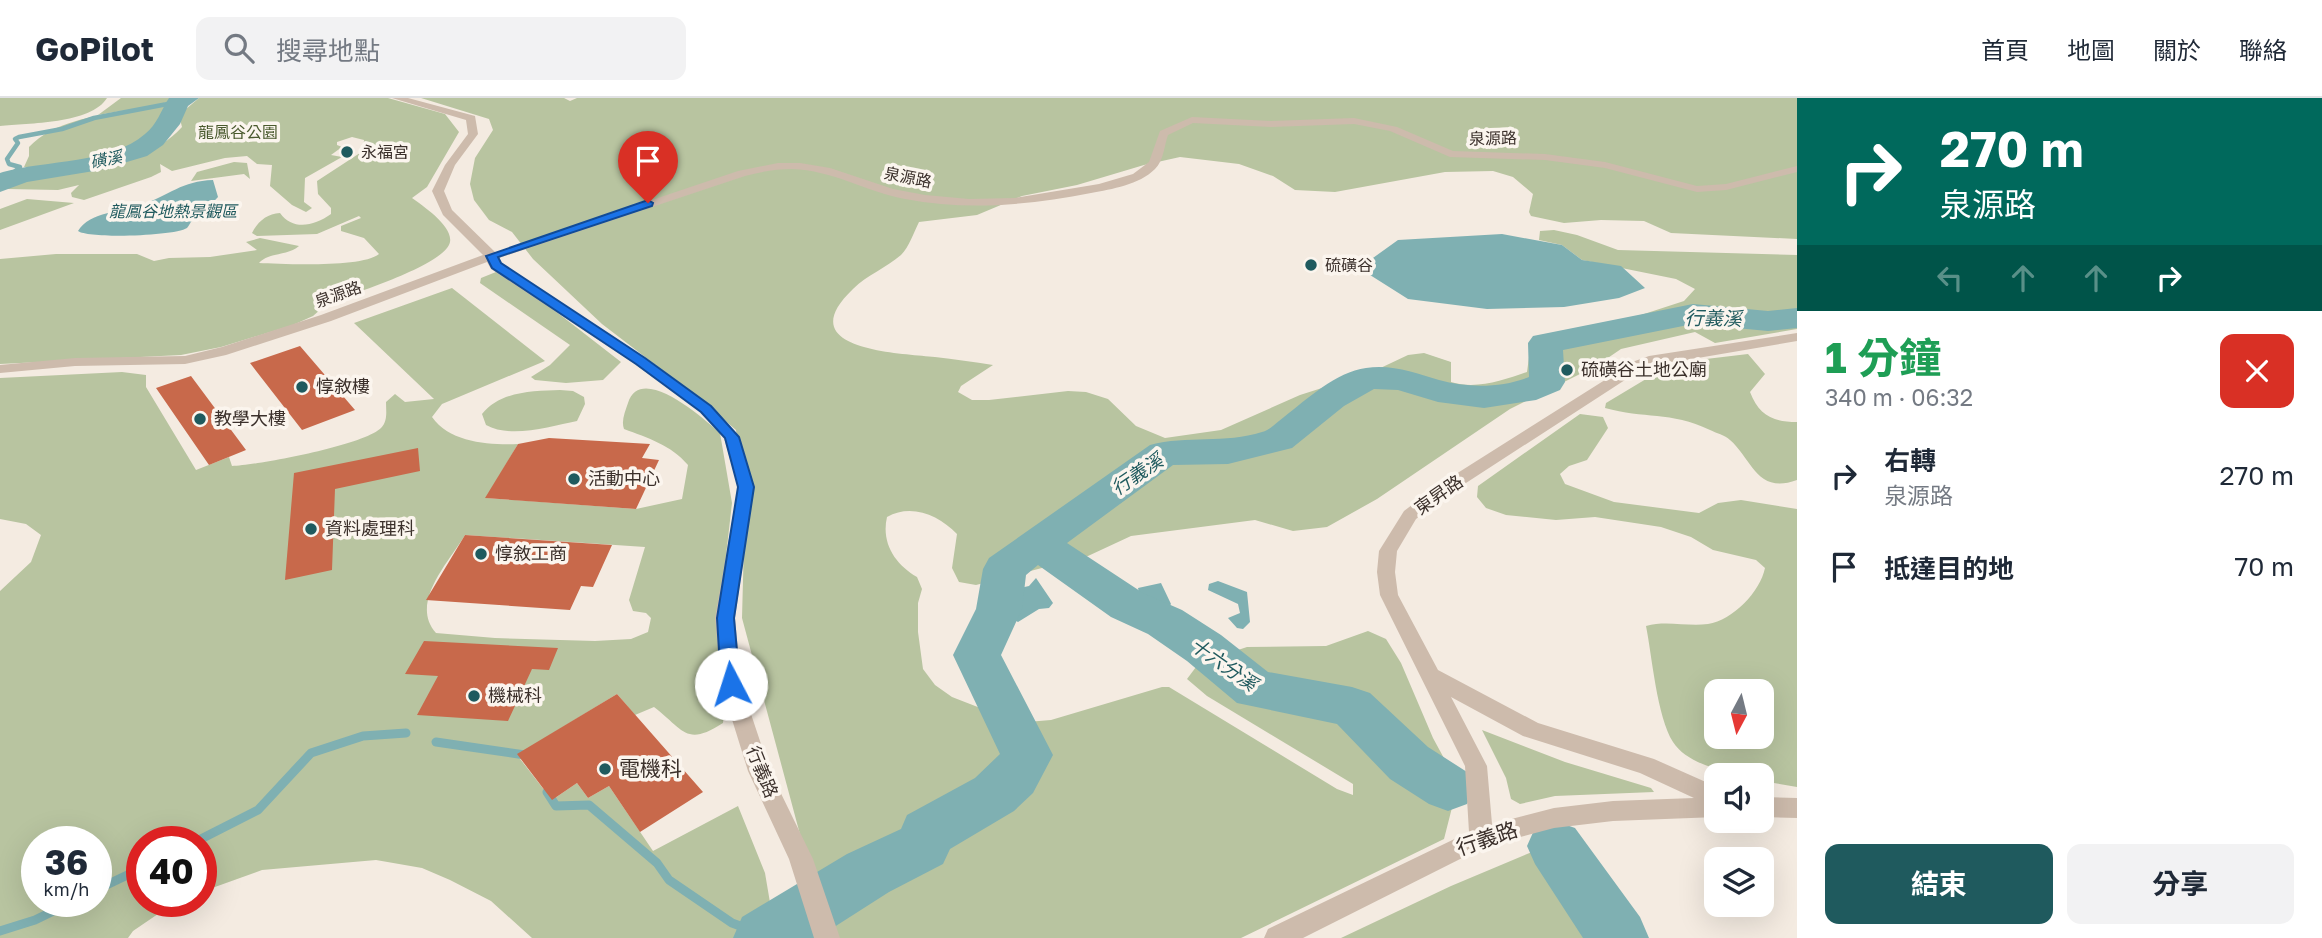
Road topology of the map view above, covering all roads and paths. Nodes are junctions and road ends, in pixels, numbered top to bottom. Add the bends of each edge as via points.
1 (397, 98) edge
2 (1797, 169) edge
3 (492, 256) junction
4 (1797, 337) edge
5 (0, 369) edge
6 (1431, 676) junction
7 (1704, 792) edge
8 (1774, 807) edge
9 (1704, 808) edge
10 (1797, 808) edge
11 (1481, 837) junction
12 (826, 936) edge
13 (1277, 938) edge

1 - 3 street, 行義路 via 471,118 473,134 438,191 446,210
2 - 3 street, 泉源路 via 1726,187 1697,189 1583,162 1450,154 1367,123 1192,120 1164,133 1151,168 1114,184 1076,192 968,203 874,188 812,168 776,167 743,173
3 - 5 street, 泉源路 via 226,351 184,360
3 - 12 street, 行義路 via 496,265 706,409 732,437 746,487 725,618 731,684 759,771 801,859
4 - 6 street, 東昇路 via 1648,360 1410,515 1388,551 1389,595
6 - 7 street via 1531,730 1646,766
6 - 11 street, 東昇路 via 1476,766
8 - 10 street
9 - 11 street, 行義路 via 1554,818
11 - 13 street, 行義路

